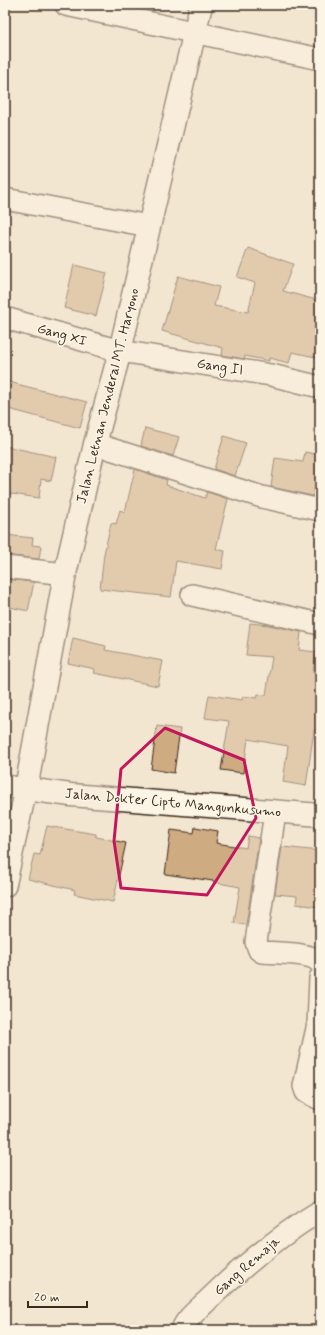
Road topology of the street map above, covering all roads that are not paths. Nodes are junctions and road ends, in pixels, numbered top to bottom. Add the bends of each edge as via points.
1 (66, 5) edge
2 (201, 5) edge
3 (194, 34) junction
4 (320, 60) edge
5 (5, 199) edge
6 (149, 226) junction
7 (5, 318) edge
8 (120, 351) junction
9 (320, 387) edge
10 (95, 444) junction
11 (320, 510) edge
12 (5, 566) edge
13 (65, 574) junction
14 (192, 595) dead end
15 (320, 624) edge
16 (5, 786) edge
17 (26, 789) junction
18 (275, 812) junction
19 (320, 815) edge
20 (5, 886) edge
21 (320, 963) edge
22 (320, 978) edge
23 (319, 1024) edge
24 (320, 1099) edge
25 (320, 1211) edge
26 (182, 1330) edge

1 - 3 street
2 - 3 main road, Jalan Letnan Jenderal MT. Haryono
3 - 4 street
3 - 6 main road, Jalan Letnan Jenderal MT. Haryono
5 - 6 street
6 - 8 main road, Jalan Letnan Jenderal MT. Haryono
7 - 8 street, Gang XI
8 - 9 street, Gang II via 270,375
8 - 10 main road, Jalan Letnan Jenderal MT. Haryono
10 - 11 street via 262,497
10 - 13 main road, Jalan Letnan Jenderal MT. Haryono
12 - 13 street
13 - 17 main road, Jalan Letnan Jenderal MT. Haryono
14 - 15 street
16 - 17 street
17 - 18 main road, Jalan Dokter Cipto Mangunkusumo
17 - 20 street
18 - 19 main road, Jalan Dokter Cipto Mangunkusumo
18 - 21 street via 256,942 262,952 314,958
22 - 23 street
23 - 24 street via 304,1086 306,1092
25 - 26 street, Gang Remaja via 248,1262 190,1318

